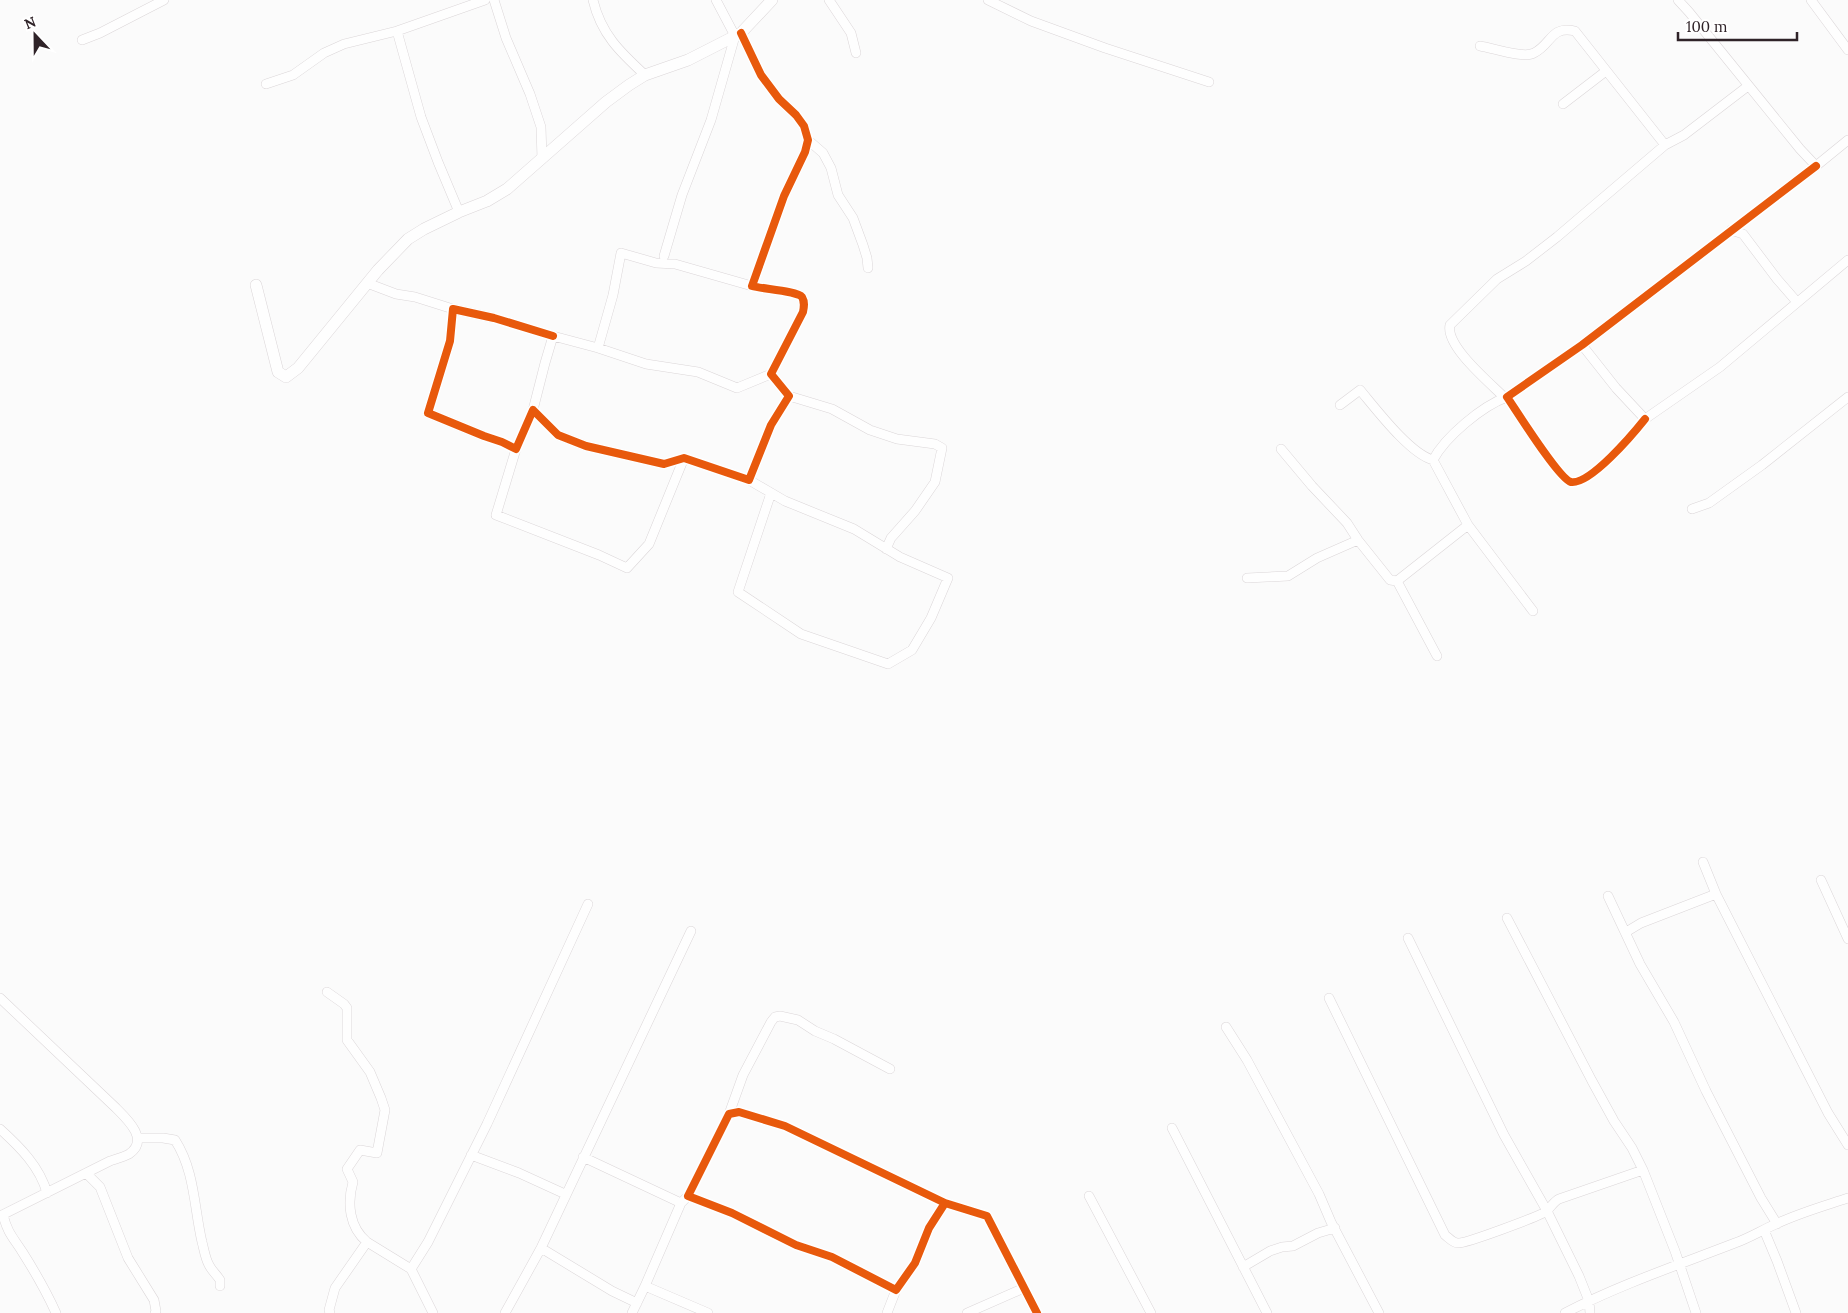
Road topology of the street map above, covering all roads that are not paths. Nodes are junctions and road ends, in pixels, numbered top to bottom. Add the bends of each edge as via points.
1 (164, 0) edge
2 (485, 0) edge
3 (494, 0) edge
4 (593, 0) edge
5 (716, 0) edge
6 (772, 0) edge
7 (829, 0) edge
8 (988, 0) edge
9 (1678, 0) edge
10 (1811, 0) edge
11 (454, 5) edge
12 (397, 31) junction
13 (738, 34) junction
14 (82, 40) dead end
15 (1480, 46) dead end
16 (1848, 50) edge
17 (856, 52) dead end
18 (1606, 71) junction
19 (645, 75) junction
20 (1209, 82) dead end
21 (266, 84) dead end
22 (1748, 86) junction
23 (1562, 104) dead end
24 (808, 140) junction
25 (1848, 140) edge
26 (1665, 145) junction
27 (542, 159) junction
28 (1816, 166) junction
29 (459, 212) junction
30 (1731, 230) junction
31 (664, 256) dead end
32 (1848, 260) edge
33 (868, 268) dead end
34 (367, 283) junction
35 (256, 285) dead end
36 (752, 286) junction
37 (1797, 302) junction
38 (453, 310) junction
39 (553, 336) junction
40 (1582, 344) junction
41 (598, 348) junction
42 (772, 374) junction
43 (789, 396) junction
44 (1506, 397) junction
45 (1848, 397) edge
46 (1340, 405) dead end
47 (533, 410) junction
48 (1645, 419) junction
49 (516, 449) junction
50 (1281, 449) dead end
51 (684, 458) junction
52 (1433, 460) junction
53 (749, 480) junction
54 (771, 493) junction
55 (1692, 509) dead end
56 (1468, 525) junction
57 (1358, 540) junction
58 (886, 549) junction
59 (1247, 578) dead end
60 (1397, 581) junction
61 (1533, 611) dead end
62 (1437, 656) dead end
63 (1703, 862) dead end
64 (1821, 880) dead end
65 (1716, 894) junction
66 (1608, 896) dead end
67 (588, 904) dead end
68 (1507, 918) dead end
69 (691, 931) dead end
70 (1626, 932) junction
71 (1408, 938) dead end
72 (1848, 939) edge
73 (327, 992) dead end
74 (0, 998) edge
75 (1329, 998) dead end
76 (1226, 1027) dead end
77 (890, 1069) dead end
78 (729, 1114) junction
79 (1172, 1128) dead end
80 (0, 1129) edge
81 (138, 1138) junction
82 (1848, 1145) edge
83 (471, 1155) junction
84 (583, 1157) junction
85 (1643, 1170) junction
86 (86, 1173) junction
87 (47, 1193) junction
88 (565, 1194) junction
89 (688, 1196) junction
90 (1089, 1196) dead end
91 (1848, 1198) edge
92 (681, 1203) junction
93 (946, 1203) junction
94 (1547, 1211) junction
95 (1, 1216) edge
96 (1777, 1224) junction
97 (1335, 1228) junction
98 (1764, 1230) junction
99 (367, 1242) junction
100 (540, 1248) junction
101 (1679, 1263) junction
102 (1243, 1267) junction
103 (411, 1269) junction
104 (220, 1286) dead end
105 (645, 1286) junction
106 (1024, 1288) junction
107 (896, 1290) junction
108 (1588, 1301) junction
109 (637, 1303) junction
110 (56, 1313) edge
111 (155, 1313) edge
112 (330, 1313) edge
113 (433, 1313) edge
114 (505, 1313) edge
115 (632, 1313) edge
116 (708, 1313) edge
117 (887, 1313) edge
118 (967, 1313) edge
119 (1037, 1313) edge
120 (1151, 1313) edge
121 (1267, 1313) edge
122 (1379, 1313) edge
123 (1565, 1313) edge
124 (1590, 1313) edge
125 (1696, 1313) edge
126 (1796, 1313) edge

1 - 14 street
2 - 11 street
3 - 27 street via 541,127
4 - 19 street via 601,25
5 - 13 street
6 - 13 street
7 - 17 street via 851,33
8 - 20 street via 1031,21
9 - 22 street
10 - 16 street
11 - 12 street
12 - 21 street via 324,52 292,75
12 - 29 street via 421,116
13 - 19 street via 688,60
13 - 24 street via 761,75 804,126
13 - 31 street
15 - 18 street via 1524,55 1534,53 1557,32 1567,29 1575,31
18 - 23 street
18 - 26 street
19 - 27 street via 606,102
22 - 26 street via 1684,135
22 - 28 street
24 - 33 street via 823,153 838,195 853,218
24 - 36 street
25 - 28 street
26 - 44 street via 1557,237 1497,279 1450,325 1448,330 1458,349
27 - 29 street via 508,189
28 - 30 street
29 - 34 street via 408,239
30 - 37 street via 1743,234
30 - 40 street
32 - 37 street
34 - 35 street via 298,368 286,377 278,372
34 - 38 street
36 - 41 street via 675,264 656,263 621,253 614,295
36 - 42 street via 795,293 805,303
37 - 48 street via 1720,367
38 - 39 street via 494,318
38 - 49 street via 450,341 428,413
39 - 41 street
39 - 47 street
40 - 44 street
40 - 48 street
41 - 42 street via 646,364 698,372 737,388
42 - 43 street
43 - 53 street via 771,424
43 - 58 street via 832,409 870,430 942,448 935,482
44 - 48 street via 1555,468 1572,482 1604,464
44 - 52 street via 1491,404 1463,427 1438,450
45 - 55 street via 1747,476 1709,503
46 - 52 street via 1360,390 1401,436 1421,455
47 - 49 street
47 - 51 street via 558,435 586,446 664,464
49 - 51 street via 496,515 627,568 649,544
50 - 57 street via 1347,522
51 - 53 street
52 - 56 street
53 - 54 street
54 - 58 street via 854,529
54 - 58 street via 738,592 801,634 888,664 912,650 931,618 948,578
56 - 60 street
56 - 61 street
57 - 59 street via 1317,558 1288,576
57 - 60 street via 1384,574
60 - 62 street
63 - 65 street
64 - 72 street
65 - 70 street via 1641,922
65 - 82 street via 1828,1113
66 - 70 street
67 - 83 street
68 - 85 street via 1592,1082
69 - 84 street
70 - 96 street
71 - 94 street via 1504,1135
73 - 99 street via 347,1008 347,1040 370,1072 384,1110 377,1153 360,1150 347,1169 353,1182 350,1209 354,1224
74 - 81 street via 132,1124
75 - 94 street via 1449,1239 1463,1243
76 - 97 street via 1247,1060
77 - 78 street via 798,1020 775,1016 743,1075
78 - 89 street
78 - 93 street via 739,1112 785,1126
79 - 102 street
80 - 87 street via 34,1165
81 - 86 street via 136,1147 129,1154
81 - 104 street via 175,1140 180,1148 193,1186 205,1254 209,1266 220,1280
83 - 88 street
83 - 103 street
84 - 88 street
84 - 92 street
85 - 94 street via 1558,1199
85 - 101 street
86 - 87 street
86 - 111 street via 100,1187 128,1258 154,1300
87 - 95 street
88 - 100 street
89 - 92 street
89 - 107 street via 732,1213 796,1245 832,1257
90 - 120 street
91 - 96 street
92 - 105 street
93 - 106 street via 987,1216
93 - 107 street via 929,1228 915,1263
94 - 108 street
95 - 110 street via 7,1232
96 - 98 street
97 - 102 street via 1293,1246 1270,1251
97 - 122 street
98 - 101 street
98 - 126 street
99 - 103 street
99 - 112 street via 335,1288
100 - 109 street
100 - 114 street
101 - 108 street
101 - 125 street
102 - 121 street
103 - 113 street
105 - 109 street
105 - 116 street
106 - 118 street
106 - 119 street
107 - 117 street
108 - 123 street
108 - 124 street
109 - 115 street

